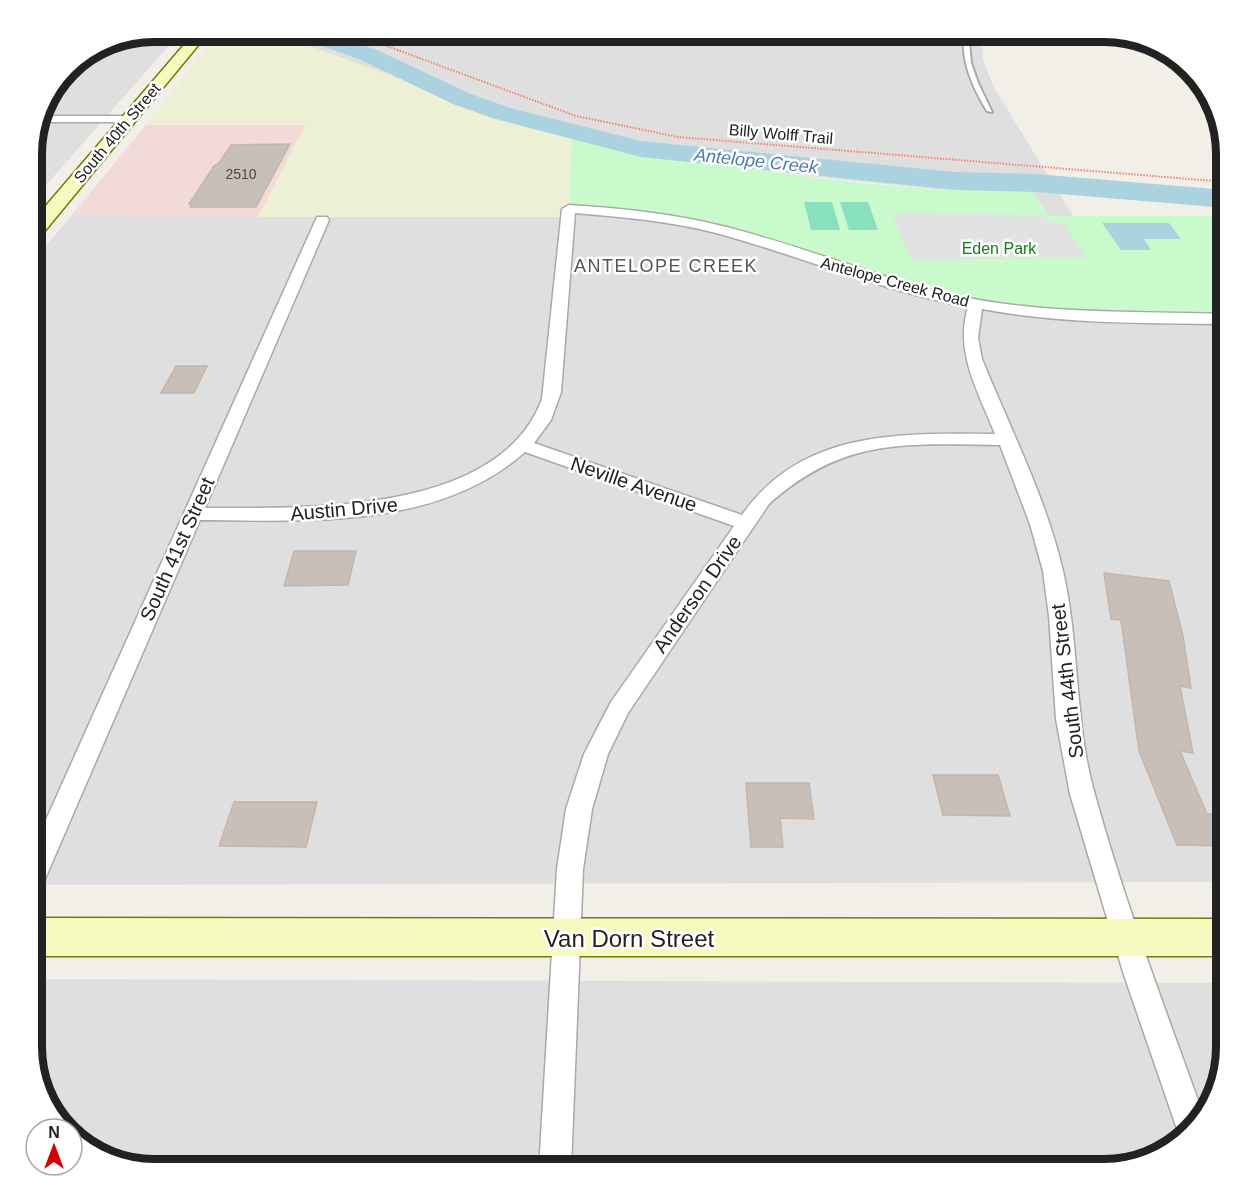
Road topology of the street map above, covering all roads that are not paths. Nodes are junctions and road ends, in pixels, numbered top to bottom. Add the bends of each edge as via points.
1 (194, 42) edge
2 (966, 42) edge
3 (990, 111) dead end
4 (48, 119) edge
5 (129, 119) junction
6 (569, 209) joint
7 (322, 220) dead end
8 (42, 222) edge
9 (976, 304) junction
10 (1216, 319) edge
11 (1007, 441) junction
12 (522, 445) junction
13 (193, 514) junction
14 (746, 523) junction
15 (42, 856) edge
16 (42, 937) edge
17 (567, 938) junction
18 (1128, 938) junction
19 (1216, 938) edge
20 (1189, 1120) edge
21 (556, 1159) edge

1 - 5 main road, South 40th Street
2 - 3 lane via 969,67
4 - 5 street
5 - 8 main road, South 40th Street
6 - 9 street, Antelope Creek Road via 642,215 716,229 852,273
6 - 12 street, Austin Drive via 552,398 544,417
7 - 13 street, South 41st Street
9 - 10 street, Antelope Creek Road via 1094,318
9 - 11 street, South 44th Street via 969,342
11 - 14 street, Anderson Drive via 902,441 843,450 800,468 777,484
11 - 18 street, South 44th Street via 1040,524 1053,571 1068,719 1082,794
12 - 13 street, Austin Drive via 474,479 406,504 331,514
12 - 14 street, Neville Avenue
13 - 15 street, South 41st Street
14 - 17 street, Anderson Drive via 619,708 596,754 579,809 570,869
16 - 17 main road, Van Dorn Street
17 - 18 main road, Van Dorn Street
17 - 21 street, Anderson Drive
18 - 19 main road, Van Dorn Street
18 - 20 street, South 44th Street

